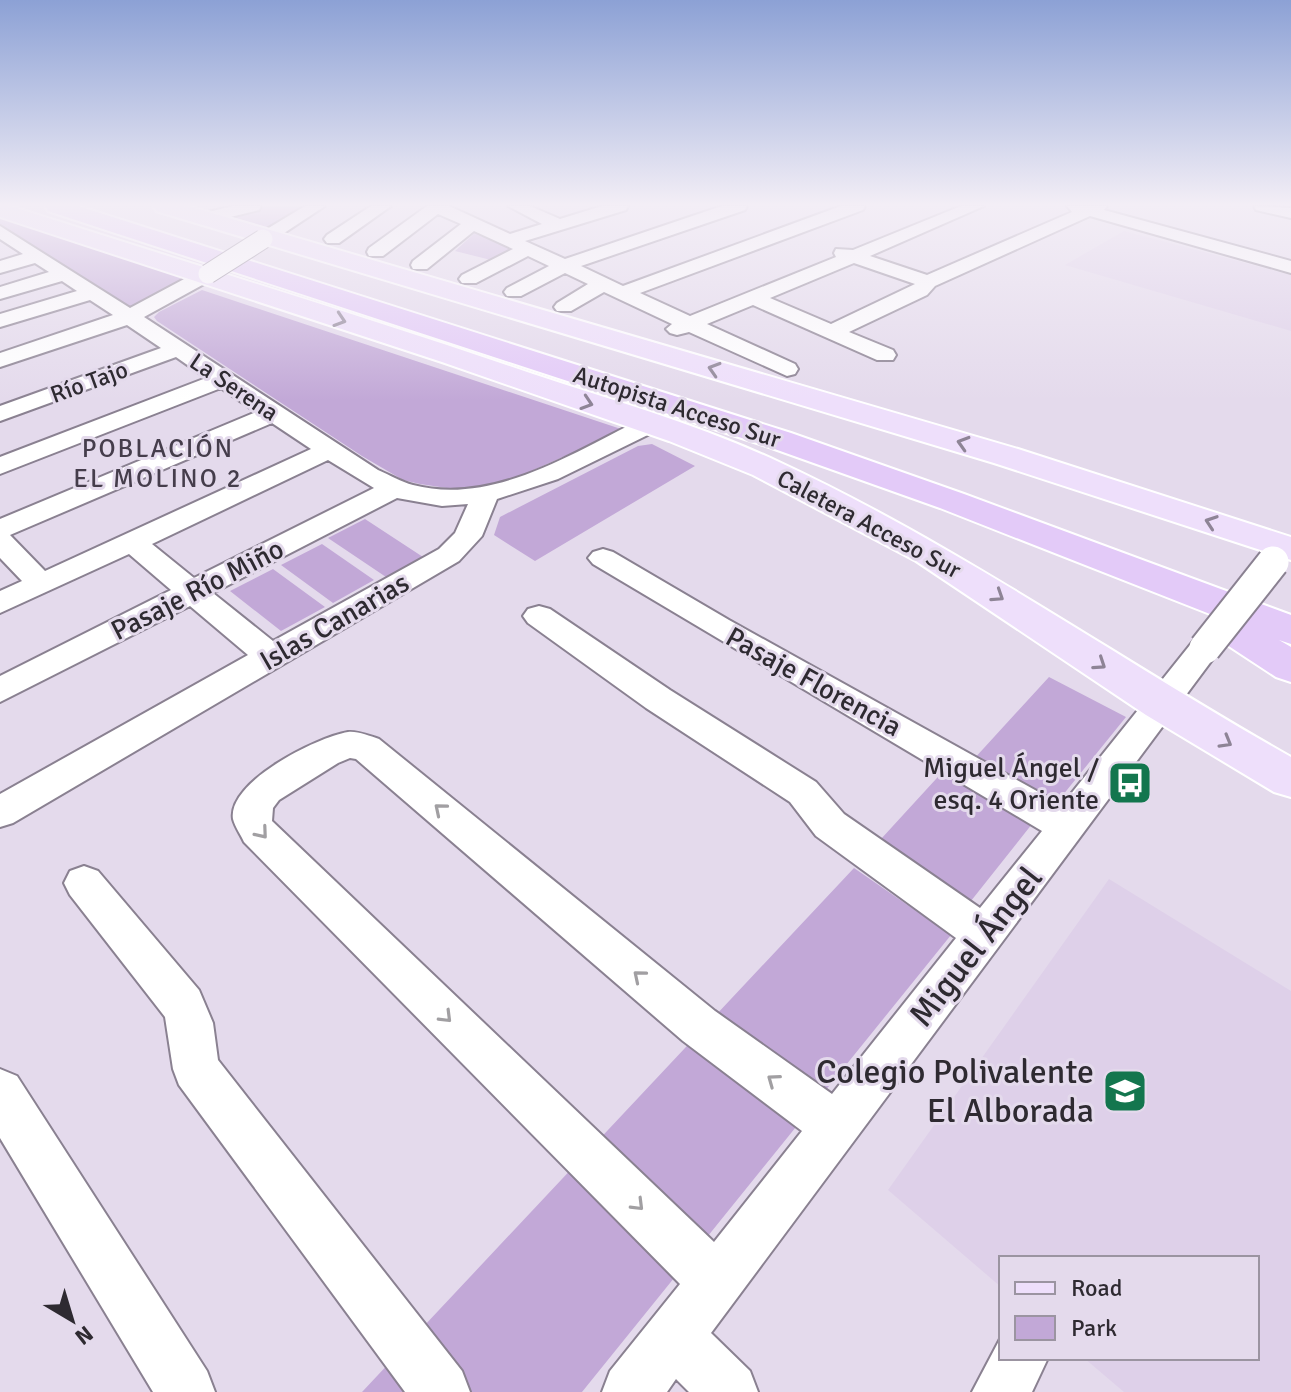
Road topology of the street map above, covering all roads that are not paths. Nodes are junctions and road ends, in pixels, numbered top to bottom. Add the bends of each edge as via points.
1 (60, 271) edge
2 (192, 271) edge
3 (212, 271) edge
4 (258, 271) edge
5 (304, 271) edge
6 (377, 271) edge
7 (481, 271) edge
8 (554, 271) edge
9 (575, 271) edge
10 (666, 271) edge
11 (681, 271) edge
12 (818, 271) edge
13 (897, 271) edge
14 (952, 271) edge
15 (64, 274) junction
16 (673, 274) junction
17 (205, 275) junction
18 (469, 279) dead end
19 (928, 282) junction
20 (613, 288) junction
21 (514, 292) dead end
22 (0, 293) edge
23 (92, 293) junction
24 (753, 298) junction
25 (642, 302) junction
26 (564, 307) dead end
27 (622, 315) dead end
28 (129, 317) junction
29 (0, 321) edge
30 (690, 324) junction
31 (831, 332) junction
32 (667, 337) dead end
33 (178, 349) junction
34 (885, 355) dead end
35 (0, 360) edge
36 (787, 369) dead end
37 (223, 379) junction
38 (274, 413) junction
39 (0, 414) edge
40 (651, 424) junction
41 (330, 450) junction
42 (0, 466) edge
43 (395, 488) junction
44 (485, 496) junction
45 (0, 529) edge
46 (1049, 537) junction
47 (0, 541) edge
48 (132, 542) junction
49 (1285, 550) edge
50 (603, 558) dead end
51 (41, 584) junction
52 (192, 592) junction
53 (1291, 601) edge
54 (0, 603) edge
55 (539, 616) dead end
56 (1291, 630) edge
57 (271, 657) junction
58 (1291, 667) edge
59 (0, 690) edge
60 (1162, 704) junction
61 (1291, 779) edge
62 (0, 812) edge
63 (1067, 827) junction
64 (84, 883) dead end
65 (984, 934) junction
66 (0, 1093) edge
67 (836, 1127) junction
68 (716, 1282) junction
69 (674, 1336) junction
70 (1018, 1360) edge
71 (186, 1392) edge
72 (441, 1392) edge
73 (631, 1392) edge
74 (729, 1392) edge
75 (1001, 1392) edge

1 - 15 street, La Serena
2 - 17 main road, Caletera Acceso Sur
3 - 17 street, bridge
4 - 46 highway, Autopista Acceso Sur via 715,418
5 - 53 highway, Autopista Acceso Sur via 739,407
49 -> 6 main road via 991,452
7 - 18 street
8 - 21 street
9 - 20 street
10 - 16 street
11 - 16 street
12 - 24 street
13 - 19 street
14 - 19 street
15 - 22 street
15 - 23 street, La Serena
16 - 20 street
17 - 28 street
17 -> 40 main road, Caletera Acceso Sur
19 - 31 street via 920,291
20 - 25 street
20 - 26 street
23 - 28 street, La Serena
23 - 29 street
24 - 30 street
24 - 31 street
25 - 27 street
25 - 30 street
28 - 33 street, La Serena
28 - 35 street
30 - 32 street
30 - 36 street
31 - 34 street
33 - 37 street, La Serena
33 - 39 street, Río Tajo
37 - 38 street, La Serena
37 - 42 street
38 - 41 street, La Serena
38 - 45 street
40 - 44 street via 520,486
40 -> 60 main road, Caletera Acceso Sur via 765,468 886,528
41 - 43 street, La Serena
41 - 48 street
43 - 44 street, La Serena via 434,496
43 - 52 street, Pasaje Río Miño
44 - 57 street, Islas Canarias via 468,536 449,555
46 - 56 highway, Autopista Acceso Sur
46 - 58 highway via 1176,599
47 - 51 street
48 - 51 street
48 - 52 street
49 - 60 street, Miguel Ángel, bridge
50 - 63 street, Pasaje Florencia
51 - 54 street
52 - 57 street
52 - 59 street, Pasaje Río Miño
55 - 65 street via 803,792 830,825
57 - 62 street, Islas Canarias
60 -> 61 main road, Caletera Acceso Sur
60 - 63 street, Miguel Ángel
63 - 65 street, Miguel Ángel
64 - 72 street via 183,1005 196,1069
65 - 67 street, Miguel Ángel
66 - 71 street
67 - 68 street, Miguel Ángel
67 -> 68 street via 699,1026 366,748 332,749 260,796 252,818 258,831
68 - 69 street, Miguel Ángel
69 - 73 street, Miguel Ángel
69 - 74 street
70 - 75 street

